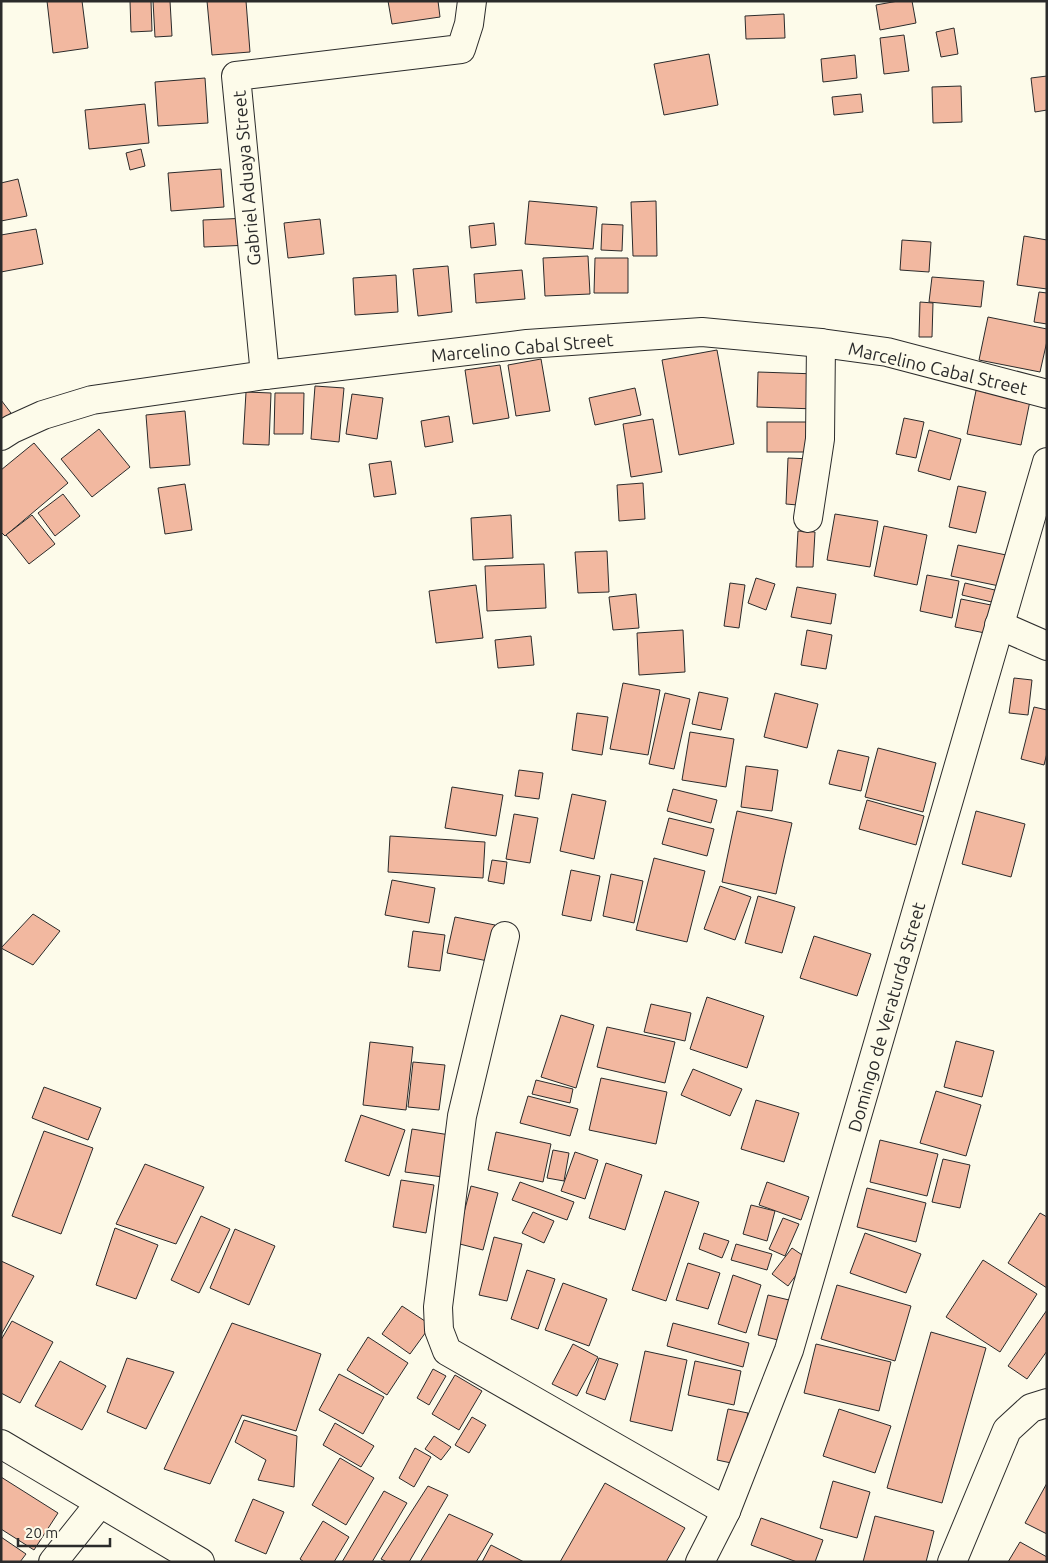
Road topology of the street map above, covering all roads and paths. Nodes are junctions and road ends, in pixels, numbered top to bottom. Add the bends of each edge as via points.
1 (472, 1) edge
2 (821, 343) junction
3 (264, 375) junction
4 (1047, 394) edge
5 (1, 436) edge
6 (1047, 462) edge
7 (808, 518) dead end
8 (999, 625) junction
9 (1047, 646) edge
10 (505, 936) dead end
11 (1047, 1403) edge
12 (1, 1444) edge
13 (100, 1503) junction
14 (726, 1511) junction
15 (54, 1562) edge
16 (200, 1562) edge
17 (700, 1562) edge
18 (952, 1562) edge

1 - 3 street, Gabriel Aduaya Street via 461,49 236,76
2 - 3 street, Marcelino Cabal Street via 702,332 527,344
2 - 4 street, Marcelino Cabal Street via 888,352
2 - 7 street via 820,439
3 - 5 street, Marcelino Cabal Street via 92,400 43,415
6 - 8 street, Domingo de Veraturda Street
8 - 9 street
8 - 14 street, Domingo de Veraturda Street via 789,1350
10 - 14 street via 462,1116 438,1307 439,1330 447,1351
11 - 18 street via 1031,1408 1006,1430
12 - 13 street
13 - 15 street
13 - 16 street
14 - 17 street, Domingo de Veraturda Street

